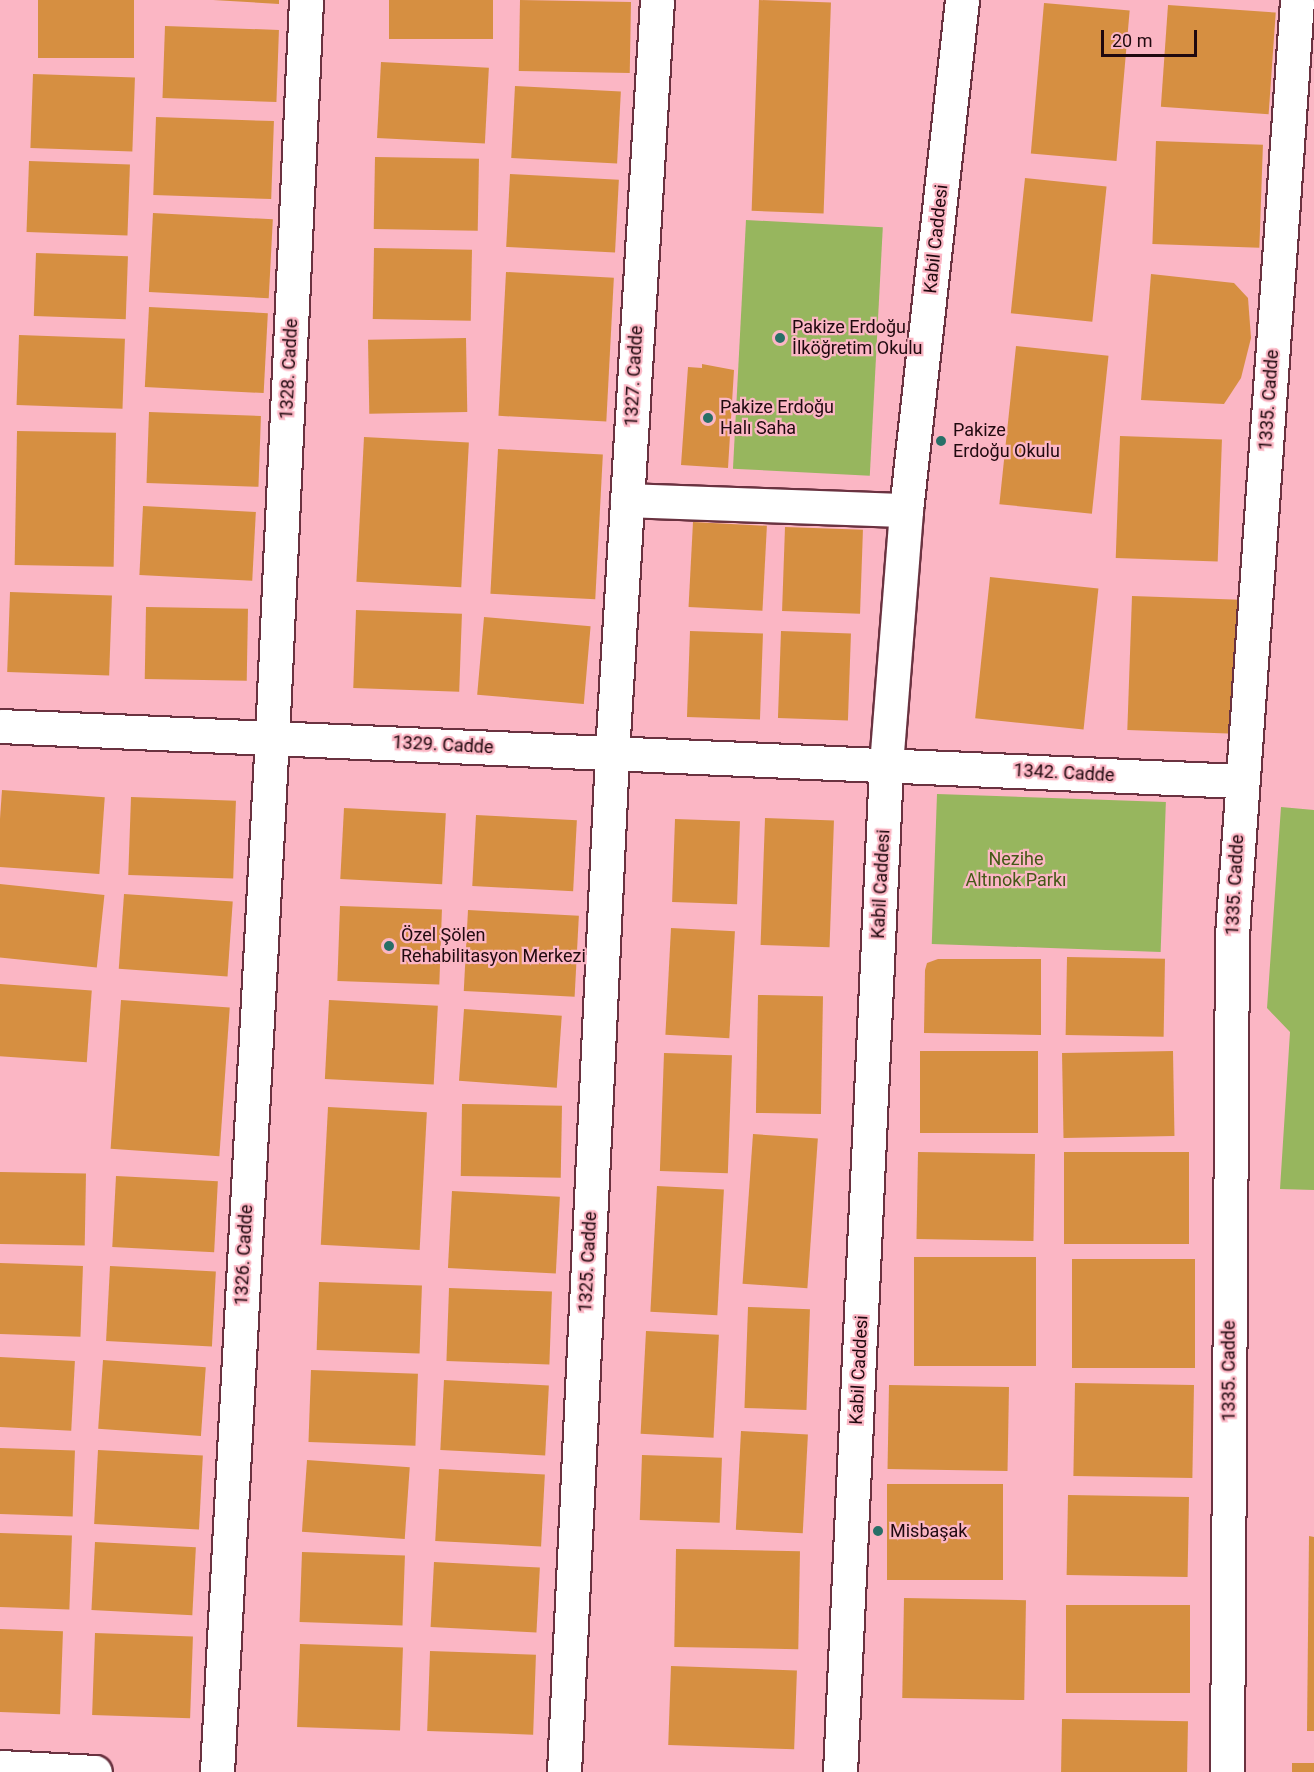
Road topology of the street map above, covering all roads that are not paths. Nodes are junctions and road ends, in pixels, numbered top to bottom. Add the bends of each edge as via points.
1 (306, 0) edge
2 (657, 0) edge
3 (962, 0) edge
4 (1297, 0) edge
5 (627, 500) junction
6 (906, 510) junction
7 (0, 726) edge
8 (272, 738) junction
9 (612, 753) junction
10 (886, 765) junction
11 (1242, 781) junction
12 (0, 1767) edge
13 (94, 1772) edge
14 (217, 1772) edge
15 (564, 1772) edge
16 (840, 1772) edge
17 (1227, 1772) edge

1 - 8 street, 1328. Cadde
2 - 5 street, 1327. Cadde
3 - 6 street, Kabil Caddesi
4 - 11 street, 1335. Cadde
5 - 6 street
5 - 9 street, 1327. Cadde
6 - 10 street, Kabil Caddesi
7 - 8 street, 1329. Cadde
8 - 9 street, 1329. Cadde
8 - 14 street, 1326. Cadde
9 - 10 street, 1329. Cadde
9 - 15 street, 1325. Cadde
10 - 11 street, 1342. Cadde
10 - 16 street, Kabil Caddesi
11 - 17 street, 1335. Cadde via 1232,935
12 - 13 street

